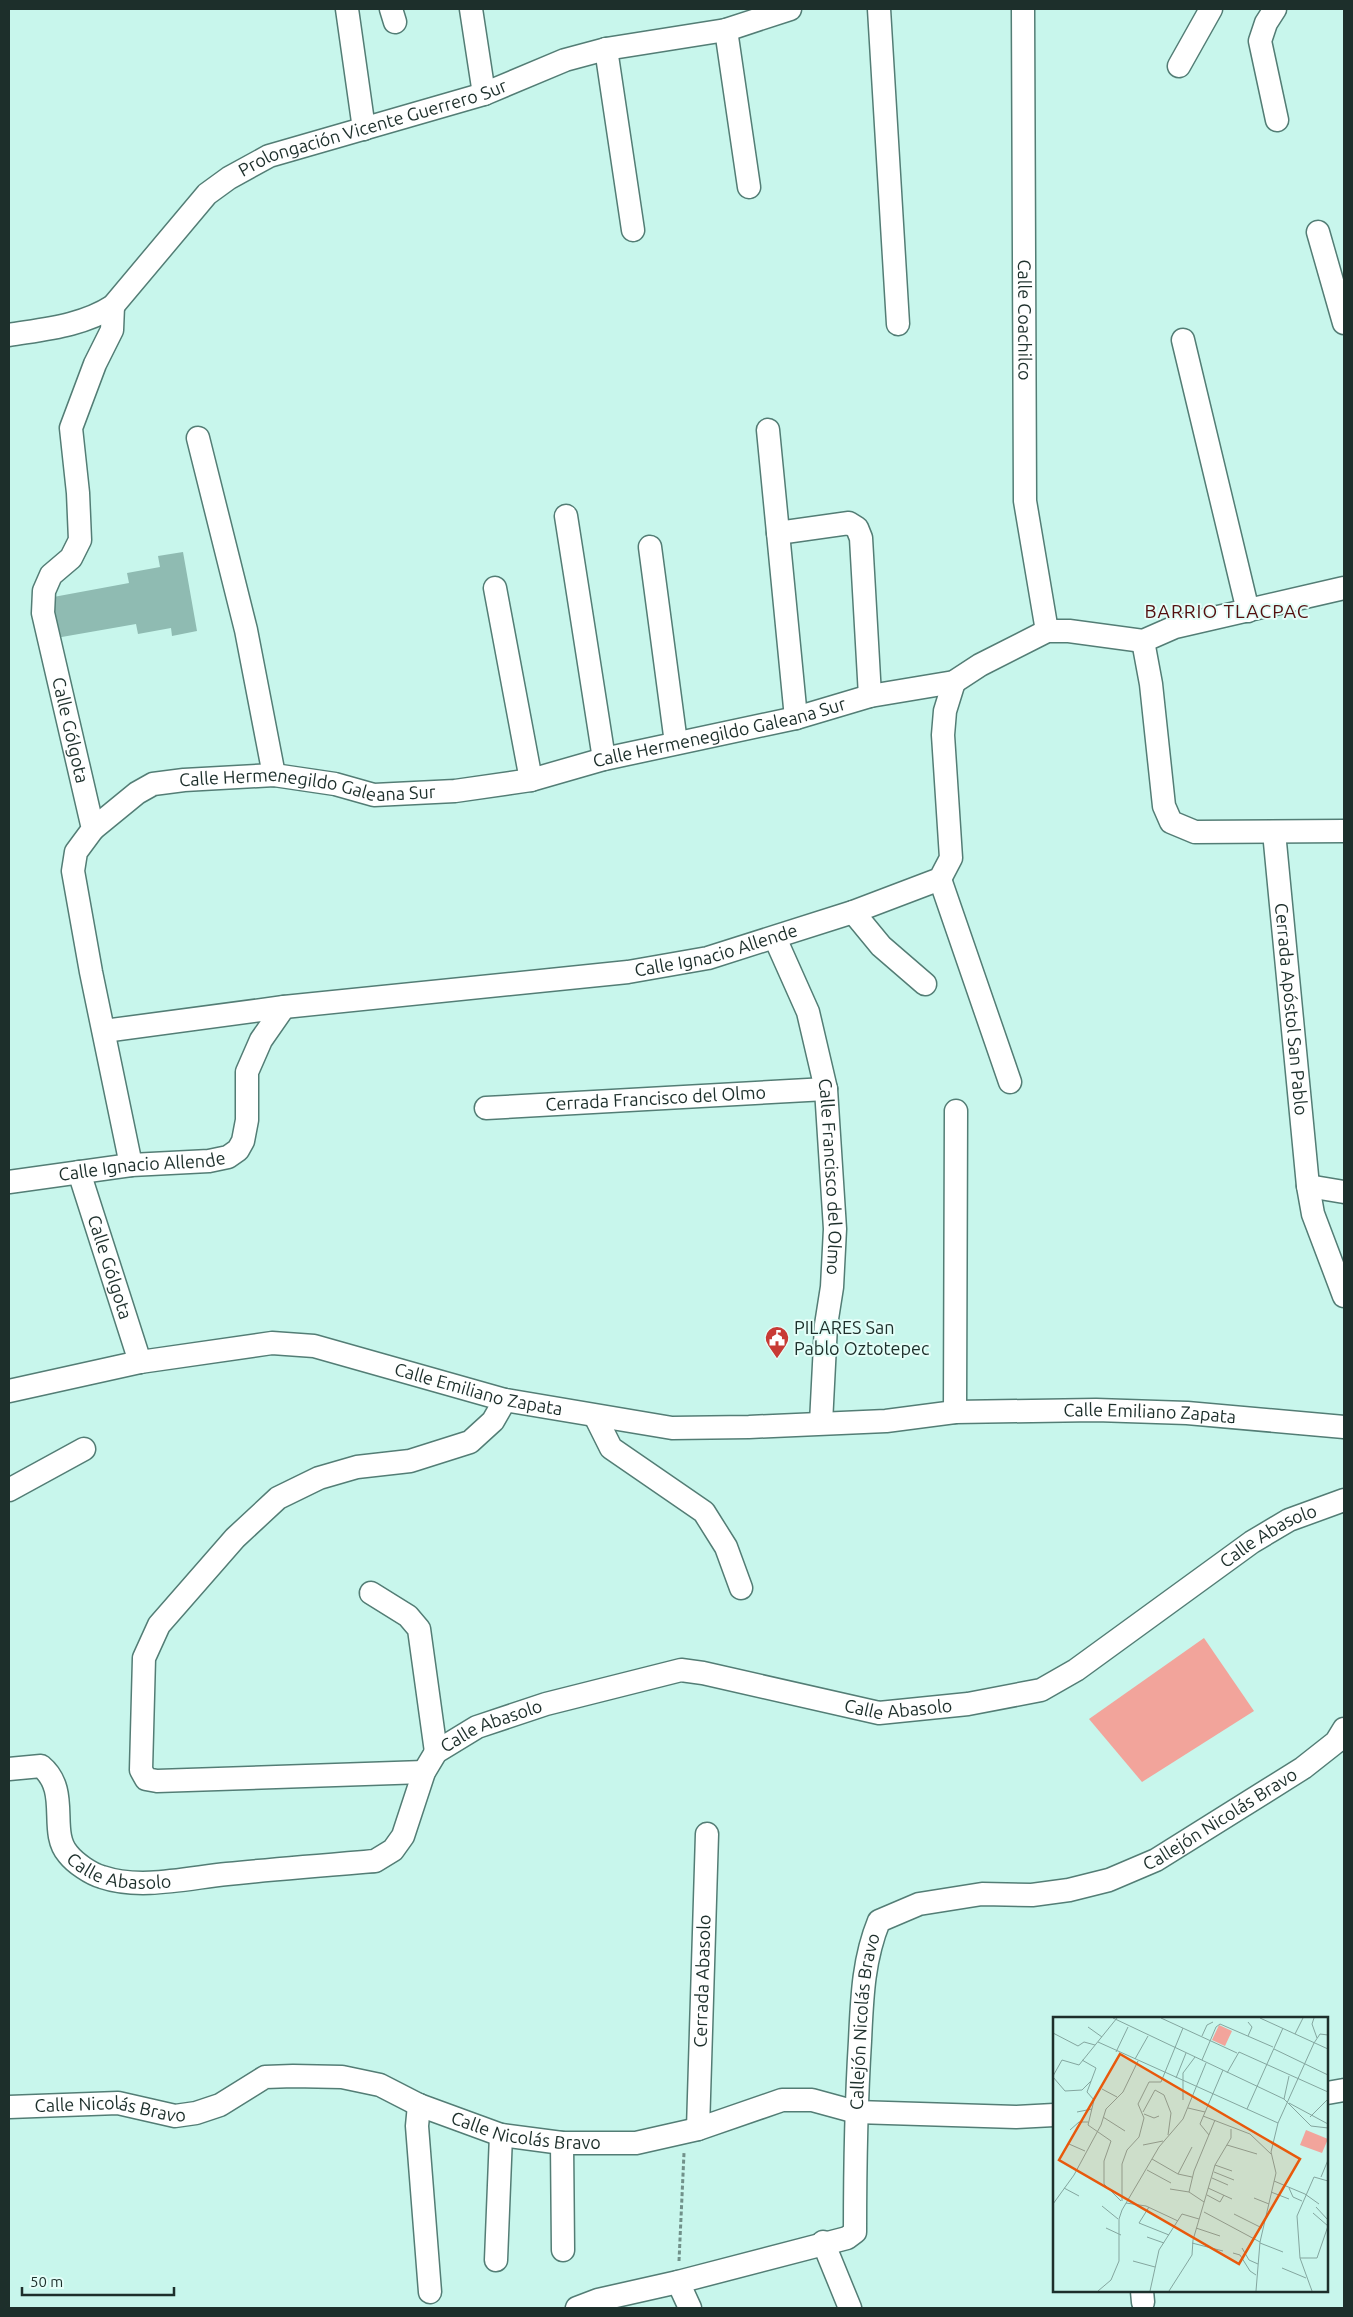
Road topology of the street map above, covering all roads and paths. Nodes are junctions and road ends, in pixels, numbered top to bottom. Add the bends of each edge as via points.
1 (347, 9) edge
2 (471, 9) edge
3 (790, 9) edge
4 (880, 9) edge
5 (1023, 9) edge
6 (1211, 9) edge
7 (1275, 9) edge
8 (726, 30) junction
9 (606, 49) junction
10 (1179, 66) dead end
11 (484, 94) junction
12 (1277, 120) dead end
13 (364, 129) junction
14 (748, 187) dead end
15 (633, 230) dead end
16 (1318, 232) dead end
17 (113, 306) junction
18 (1344, 323) edge
19 (898, 324) dead end
20 (9, 335) edge
21 (1183, 340) dead end
22 (768, 430) dead end
23 (198, 438) dead end
24 (566, 516) dead end
25 (778, 533) junction
26 (650, 547) dead end
27 (495, 588) dead end
28 (1344, 588) edge
29 (1248, 611) junction
30 (1046, 631) junction
31 (1143, 641) junction
32 (954, 682) junction
33 (870, 696) junction
34 (796, 718) junction
35 (676, 743) junction
36 (604, 759) junction
37 (274, 775) junction
38 (531, 780) junction
39 (93, 829) junction
40 (1344, 831) edge
41 (1274, 832) junction
42 (940, 879) junction
43 (853, 912) junction
44 (775, 938) junction
45 (925, 984) dead end
46 (284, 1007) junction
47 (104, 1031) junction
48 (1010, 1082) dead end
49 (826, 1089) junction
50 (486, 1108) dead end
51 (956, 1111) dead end
52 (131, 1165) junction
53 (79, 1172) junction
54 (9, 1182) edge
55 (1308, 1186) junction
56 (1344, 1192) edge
57 (1344, 1296) edge
58 (140, 1362) junction
59 (9, 1391) edge
60 (505, 1400) junction
61 (955, 1412) junction
62 (595, 1416) junction
63 (821, 1423) junction
64 (1344, 1427) edge
65 (84, 1449) dead end
66 (9, 1490) edge
67 (1344, 1500) edge
68 (741, 1588) dead end
69 (371, 1593) dead end
70 (1344, 1729) edge
71 (436, 1752) junction
72 (9, 1769) edge
73 (424, 1772) junction
74 (706, 1834) dead end
75 (1344, 2090) edge
76 (1328, 2093) edge
77 (419, 2106) junction
78 (9, 2107) edge
79 (856, 2112) junction
80 (1053, 2115) edge
81 (692, 2130) junction
82 (501, 2135) junction
83 (562, 2143) junction
84 (823, 2242) junction
85 (563, 2250) dead end
86 (496, 2260) dead end
87 (678, 2282) junction
88 (430, 2292) dead end
89 (577, 2308) edge
90 (690, 2308) edge
91 (850, 2308) edge

1 - 13 street
2 - 11 street
3 - 8 street, Prolongación Vicente Guerrero Sur
4 - 19 street
5 - 30 street, Calle Coachilco via 1025,501
6 - 10 street
7 - 12 street via 1260,41
8 - 9 street, Prolongación Vicente Guerrero Sur
8 - 14 street
9 - 11 street, Prolongación Vicente Guerrero Sur via 565,60
9 - 15 street
11 - 13 street, Prolongación Vicente Guerrero Sur
13 - 17 street, Prolongación Vicente Guerrero Sur via 269,156 229,178 207,194
16 - 18 street
17 - 20 street, Prolongación Vicente Guerrero Sur via 97,317 73,325
17 - 39 street, Calle Gólgota via 112,330 94,364 71,428 80,540 70,558 51,576 44,591 43,613
21 - 29 street
22 - 25 street
23 - 37 street via 246,630
24 - 36 street
25 - 33 street via 849,523 857,528
25 - 34 street
26 - 35 street
27 - 38 street
28 - 29 street
29 - 31 street via 1175,626
30 - 31 street, Calle Hermenegildo Galeana Sur via 1069,630
30 - 32 street, Calle Hermenegildo Galeana Sur
31 - 41 street via 1151,684 1164,806 1171,822 1195,832
32 - 33 street, Calle Hermenegildo Galeana Sur
32 - 42 street via 945,711 943,735 950,858
33 - 34 street, Calle Hermenegildo Galeana Sur
34 - 35 street, Calle Hermenegildo Galeana Sur
35 - 36 street, Calle Hermenegildo Galeana Sur
36 - 38 street, Calle Hermenegildo Galeana Sur
37 - 38 street, Calle Hermenegildo Galeana Sur via 335,784 374,795 455,791
37 - 39 street, Calle Hermenegildo Galeana Sur via 153,784 136,793
39 - 47 street via 76,852 73,871
40 - 41 street
41 - 55 street, Cerrada Apóstol San Pablo
42 - 43 street, Calle Ignacio Allende
42 - 48 street
43 - 44 street, Calle Ignacio Allende
43 - 45 street via 881,946
44 - 46 street, Calle Ignacio Allende via 708,958 628,972
44 - 49 street, Calle Francisco del Olmo via 808,1012
46 - 47 street, Calle Ignacio Allende
46 - 52 street, Calle Ignacio Allende via 261,1040 247,1072 247,1120 238,1150 228,1157 209,1161
47 - 52 street
49 - 50 street, Cerrada Francisco del Olmo
49 - 63 street, Calle Francisco del Olmo via 835,1229
51 - 61 street
52 - 53 street, Calle Ignacio Allende
53 - 54 street, Calle Ignacio Allende
53 - 58 street, Calle Gólgota
55 - 56 street
55 - 57 street, Cerrada Apóstol San Pablo via 1313,1214
58 - 59 street, Calle Emiliano Zapata
58 - 60 street, Calle Emiliano Zapata via 272,1343 314,1346
60 - 62 street, Calle Emiliano Zapata
60 - 73 street, Calle Abasolo via 493,1421 470,1442 410,1461 347,1470 319,1478 278,1498 235,1538 159,1625 144,1658 141,1770 146,1779
61 - 63 street, Calle Emiliano Zapata via 886,1421
61 - 64 street, Calle Emiliano Zapata via 1096,1410 1187,1413
62 - 63 street, Calle Emiliano Zapata via 672,1428
62 - 68 street via 611,1448 704,1512 726,1547
65 - 66 street
67 - 71 street, Calle Abasolo via 1289,1520 1252,1542 1076,1670 1041,1690 968,1704 879,1713 681,1670 546,1704 478,1727
69 - 71 street via 408,1616 419,1629
70 - 79 street, Callejón Nicolás Bravo via 1336,1742 1303,1768 1156,1860 1109,1880 1032,1895 982,1894 919,1904 879,1921 869,1945 864,1978
71 - 73 street, Calle Abasolo
72 - 73 street, Calle Abasolo via 41,1766 52,1775 60,1832 67,1853 102,1877 143,1883 375,1861 393,1850 403,1836
74 - 81 street, Cerrada Abasolo
75 - 76 street
77 - 78 street, Calle Nicolás Bravo via 380,2085 342,2077 293,2076 265,2077 220,2105 175,2116 118,2104
77 - 82 street, Calle Nicolás Bravo
77 - 88 street via 417,2126
79 - 80 street, Calle Nicolás Bravo via 1016,2117
79 - 81 street, Calle Nicolás Bravo via 812,2100 782,2100
79 - 84 street, Callejón Nicolás Bravo via 855,2232 847,2238
81 - 83 street, Calle Nicolás Bravo via 636,2143
81 - 87 path
82 - 83 street, Calle Nicolás Bravo
82 - 86 street
83 - 85 street
84 - 87 street, Callejón Nicolás Bravo
84 - 91 street
87 - 89 street, Callejón Nicolás Bravo via 598,2300
87 - 90 street

